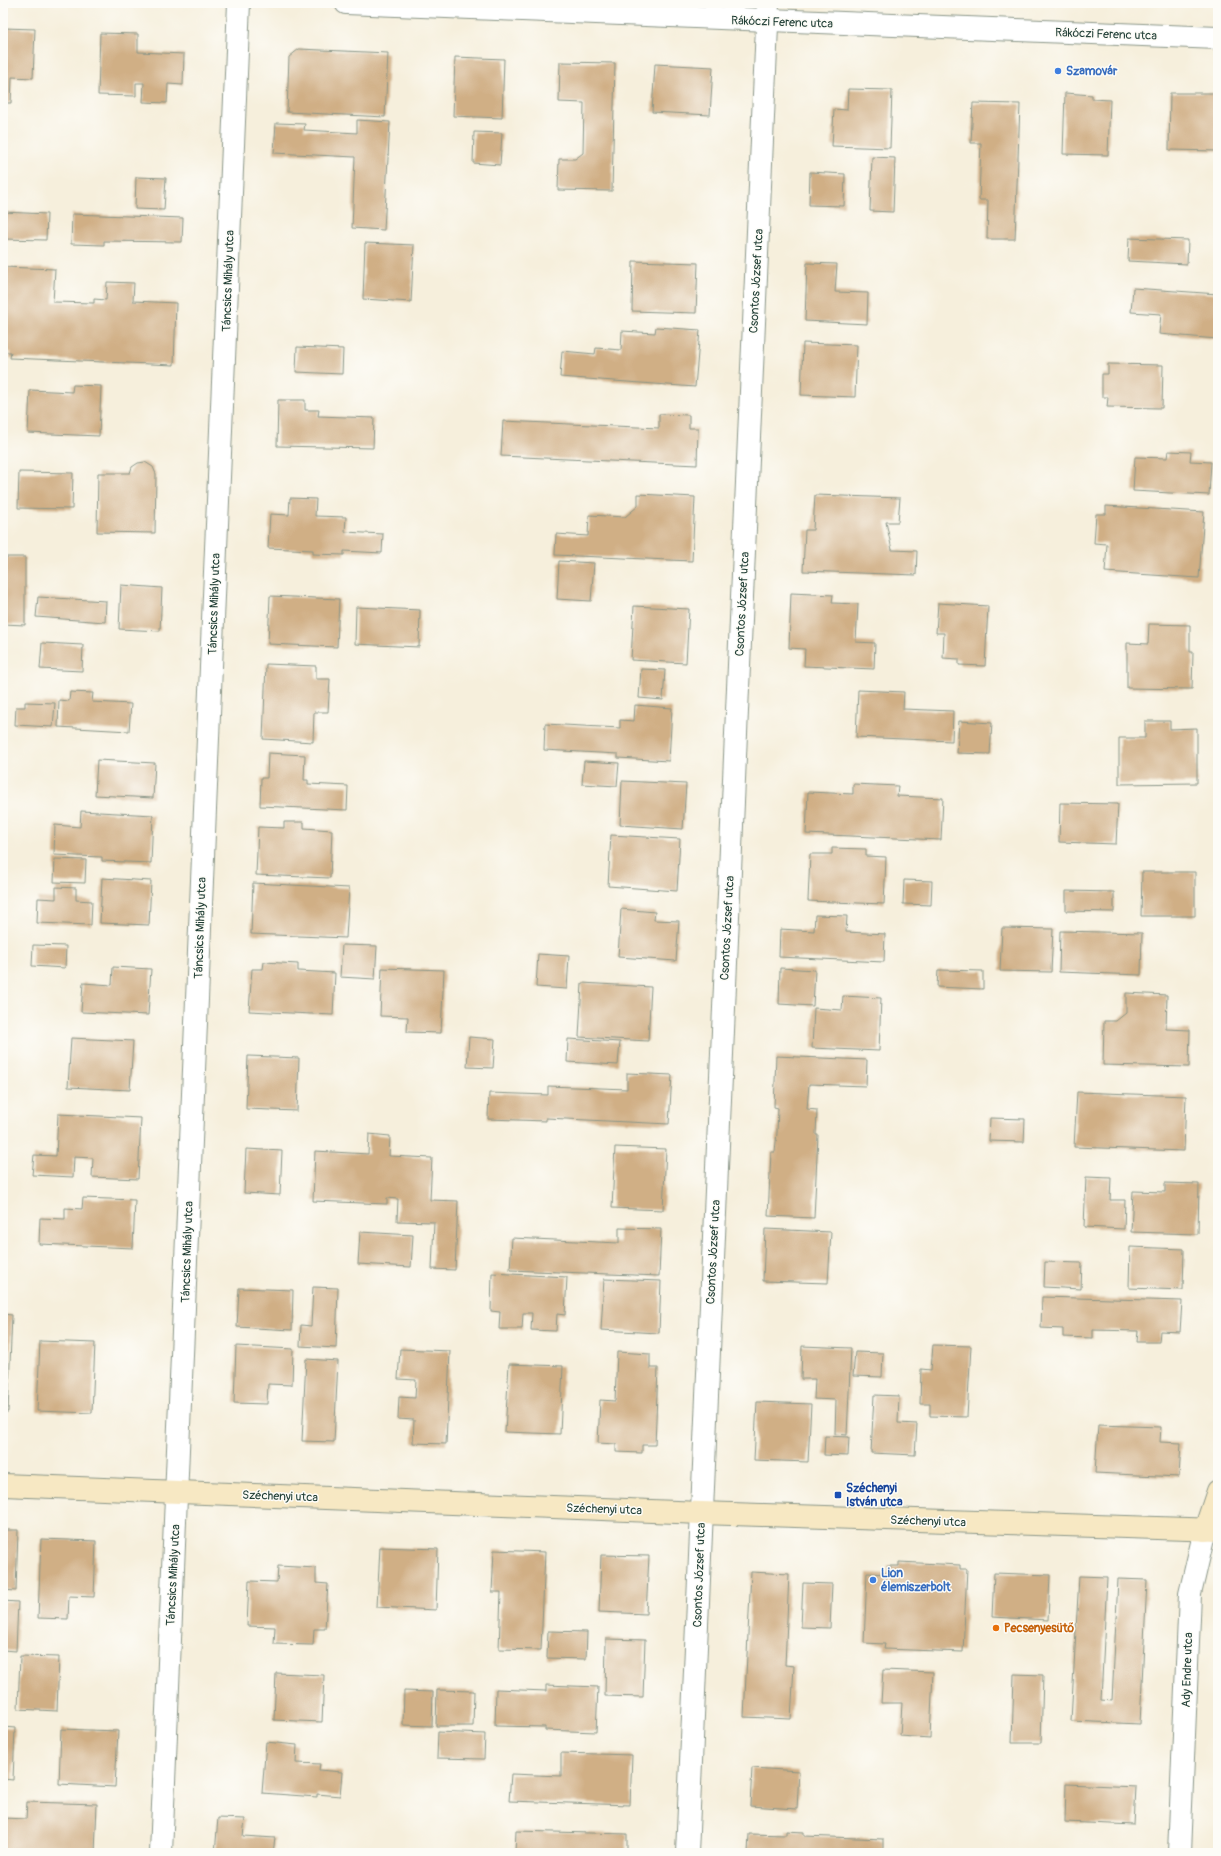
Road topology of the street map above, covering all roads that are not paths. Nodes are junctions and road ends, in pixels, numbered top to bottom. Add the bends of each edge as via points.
1 (239, 3) edge
2 (346, 3) edge
3 (768, 12) edge
4 (1218, 38) edge
5 (3, 1484) edge
6 (1218, 1491) edge
7 (177, 1492) junction
8 (701, 1513) junction
9 (1211, 1530) edge
10 (161, 1853) edge
11 (687, 1853) edge
12 (1179, 1853) edge

1 - 7 street, Táncsics Mihály utca
2 - 3 street, Rákóczi Ferenc utca
3 - 4 street, Rákóczi Ferenc utca
3 - 8 street, Csontos József utca
5 - 7 street, Széchenyi utca
6 - 9 street, Ady Endre utca
7 - 8 street, Széchenyi utca
7 - 10 street, Táncsics Mihály utca
8 - 9 street, Széchenyi utca
8 - 11 street, Csontos József utca
9 - 12 street, Ady Endre utca via 1190,1594

